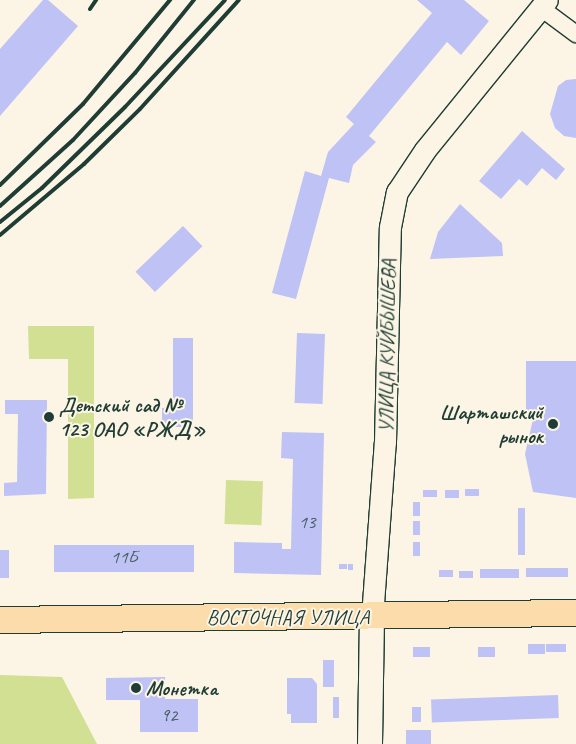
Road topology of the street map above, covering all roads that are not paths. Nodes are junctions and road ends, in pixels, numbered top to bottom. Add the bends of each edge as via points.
1 (544, 4) edge
2 (576, 34) edge
3 (576, 613) edge
4 (372, 617) junction
5 (0, 620) edge
6 (370, 744) edge

1 - 2 street
1 - 4 street, УЛИЦА КУЙБЫШЕВА via 421,155 398,192 390,227 385,442
3 - 4 main road, ВОСТОЧНАЯ УЛИЦА
4 - 5 main road, ВОСТОЧНАЯ УЛИЦА
4 - 6 main road, УЛИЦА КУЙБЫШЕВА

